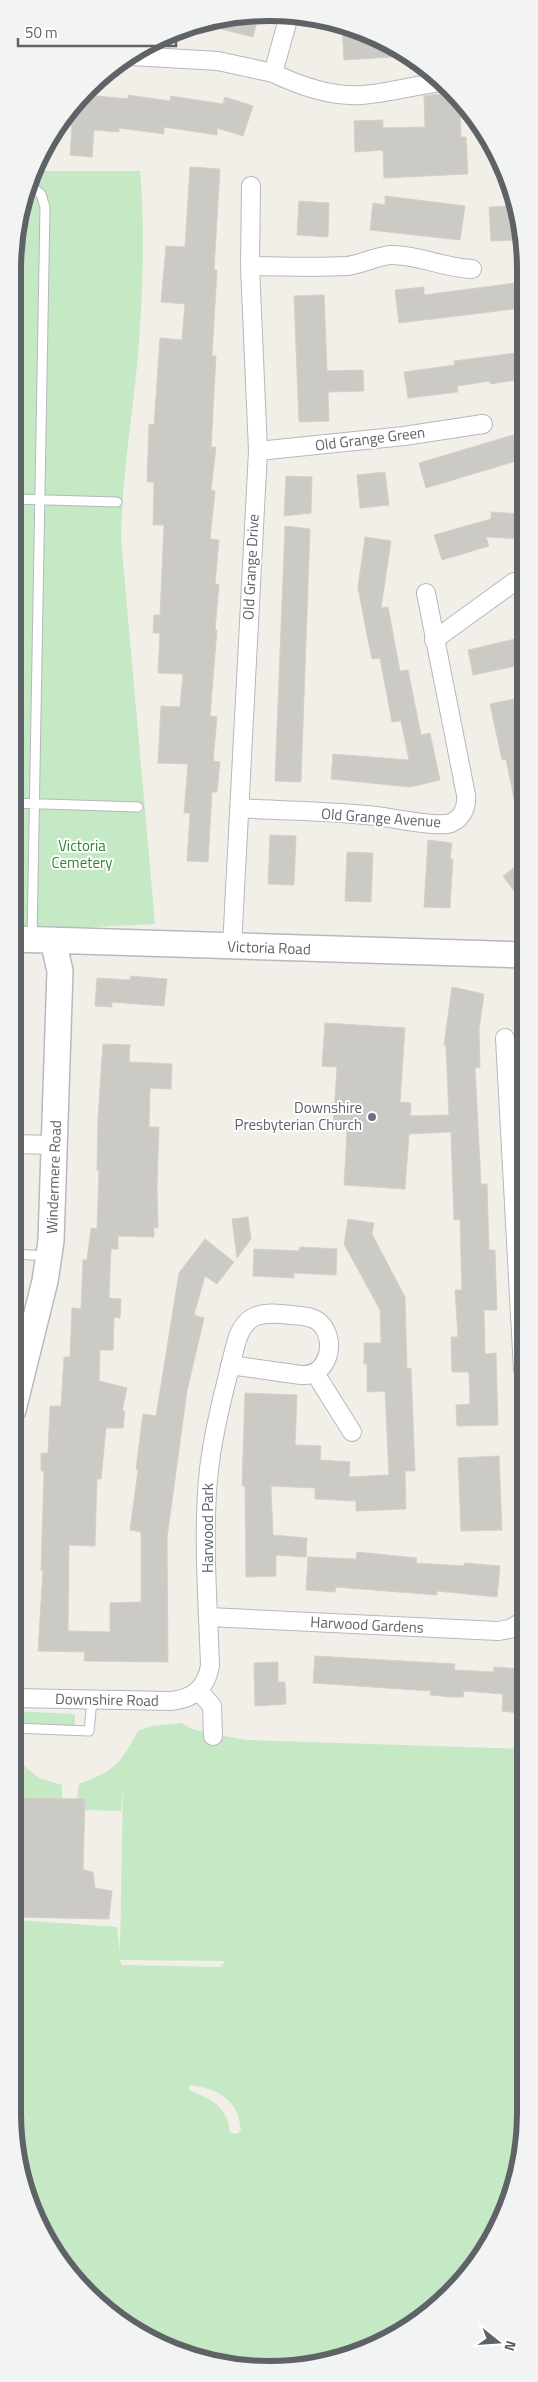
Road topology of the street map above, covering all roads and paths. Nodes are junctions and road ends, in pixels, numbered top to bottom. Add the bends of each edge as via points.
1 (287, 22) edge
2 (141, 57) edge
3 (273, 74) junction
4 (433, 84) edge
5 (251, 186) dead end
6 (34, 189) edge
7 (250, 266) junction
8 (472, 269) dead end
9 (483, 424) dead end
10 (258, 451) junction
11 (21, 499) edge
12 (40, 500) junction
13 (117, 502) dead end
14 (514, 582) dead end
15 (426, 593) dead end
16 (434, 640) junction
17 (21, 803) edge
18 (35, 803) junction
19 (138, 807) dead end
20 (239, 808) junction
21 (33, 940) edge
22 (232, 947) junction
23 (517, 955) edge
24 (505, 1038) dead end
25 (515, 1077) edge
26 (21, 1144) edge
27 (55, 1145) junction
28 (517, 1150) edge
29 (21, 1254) edge
30 (49, 1256) junction
31 (22, 1343) edge
32 (230, 1365) junction
33 (315, 1373) junction
34 (352, 1432) dead end
35 (209, 1617) junction
36 (517, 1626) edge
37 (199, 1691) junction
38 (21, 1698) edge
39 (92, 1700) junction
40 (21, 1728) edge
41 (213, 1736) dead end

1 - 3 street
2 - 3 street via 218,61
3 - 4 street via 298,85 362,95
5 - 7 street, Old Grange Drive
6 - 12 lane via 40,194 44,207
7 - 8 street via 346,266 392,255
7 - 10 street, Old Grange Drive
9 - 10 street, Old Grange Green
10 - 20 street, Old Grange Drive
11 - 12 lane
12 - 13 lane
12 - 18 lane
14 - 16 street
15 - 16 street, Old Grange Avenue
16 - 20 street, Old Grange Avenue via 466,794 465,808 459,818 440,824 374,816
17 - 18 lane
18 - 19 lane
18 - 21 lane
20 - 22 street, Old Grange Drive
21 - 22 street, Victoria Road
21 - 27 street, Windermere Road via 60,971
22 - 23 street, Victoria Road
24 - 25 street
25 - 28 street
26 - 27 street
27 - 30 street, Windermere Road via 54,1210
29 - 30 lane
30 - 31 street, Windermere Road
32 - 33 street via 301,1375
32 - 33 street, Harwood Park via 242,1326 256,1316 276,1313 309,1317 324,1328 328,1356 324,1366
32 - 35 street, Harwood Park via 209,1471
33 - 34 street
35 - 36 street, Harwood Gardens via 498,1631
35 - 37 street, Harwood Park via 210,1666 208,1677
37 - 39 street, Downshire Road via 171,1701
37 - 41 street via 212,1706
38 - 39 street, Downshire Road
39 - 40 lane via 89,1731

